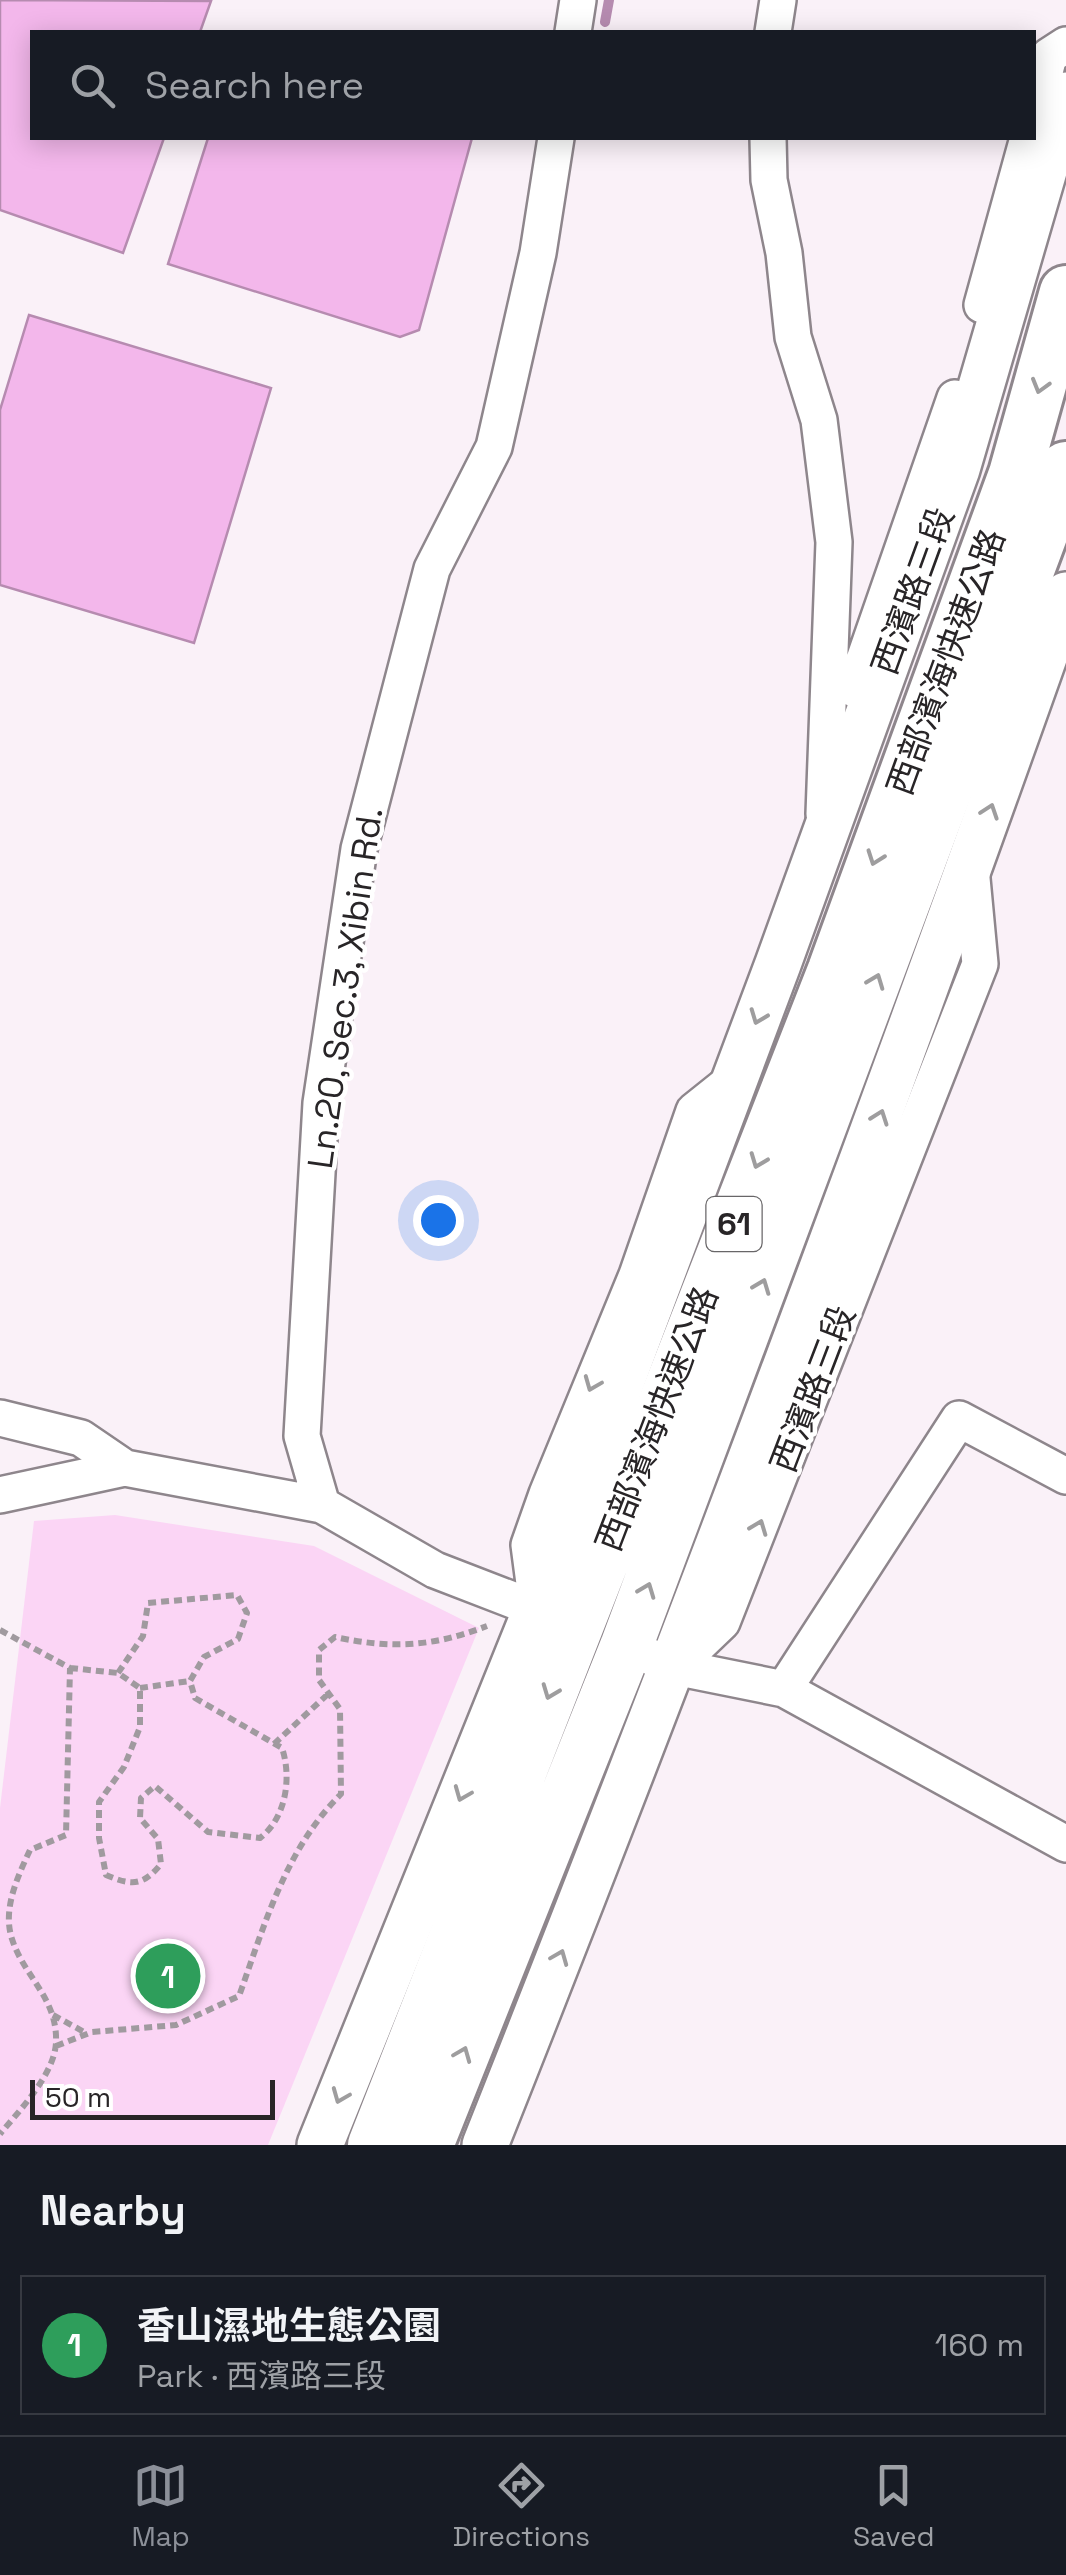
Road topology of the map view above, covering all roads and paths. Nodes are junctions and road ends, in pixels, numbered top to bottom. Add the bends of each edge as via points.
1 (578, 0) edge
2 (778, 0) edge
3 (573, 30) edge
4 (773, 30) edge
5 (1066, 46) edge
6 (1066, 95) edge
7 (1036, 108) edge
8 (556, 140) edge
9 (768, 140) edge
10 (1027, 140) edge
11 (1066, 292) edge
12 (1066, 468) edge
13 (1066, 595) edge
14 (826, 768) junction
15 (823, 839) junction
16 (0, 1418) edge
17 (125, 1468) junction
18 (1066, 1476) edge
19 (0, 1494) edge
20 (322, 1505) junction
21 (557, 1617) junction
22 (0, 1630) edge
23 (626, 1646) junction
24 (70, 1668) junction
25 (674, 1668) junction
26 (118, 1673) junction
27 (190, 1681) junction
28 (140, 1688) junction
29 (784, 1690) junction
30 (328, 1694) junction
31 (274, 1744) junction
32 (1066, 1844) edge
33 (52, 2014) junction
34 (87, 2034) junction
35 (56, 2046) junction
36 (0, 2134) edge
37 (320, 2145) edge
38 (374, 2145) edge
39 (426, 2145) edge
40 (485, 2145) edge

1 - 3 street
2 - 4 street
5 - 7 street via 1049,56
6 - 15 main road, 西濱路三段 / 61 via 957,468
8 - 20 street, Ln.20, Sec.3, Xibin Rd. via 494,448 432,569 359,848 320,1103 302,1436
9 - 14 street via 793,337 819,420 834,542
10 - 14 street, 西濱路三段 via 946,430
11 -> 21 highway, 西部濱海快速公路 / 61 via 1015,474 874,860
23 -> 12 highway, 西部濱海快速公路 / 61
25 -> 13 main road, 西濱路三段
14 - 15 street
15 -> 21 main road, 西濱路三段 / 61 via 734,1079
16 - 17 street via 81,1438
17 - 19 street
17 - 20 street
18 - 29 street via 959,1419
20 - 21 street via 434,1570
21 - 23 street
21 - 30 path via 385,1648 336,1637 319,1650 319,1680
21 -> 37 main road, 西濱路三段 / 61
21 -> 38 highway, 西部濱海快速公路 / 61
22 - 24 path
23 - 25 street
39 -> 23 highway, 西部濱海快速公路 / 61
24 - 26 path
24 - 33 path via 66,1835 30,1850 12,1891 11,1938
25 - 29 street
40 -> 25 main road, 西濱路三段
26 - 27 path via 143,1636 148,1602 237,1596 248,1614 238,1639 204,1657
26 - 28 path
27 - 28 path
27 - 31 path via 194,1698
28 - 31 path via 140,1728 99,1802 106,1875 130,1886 148,1880 161,1864 158,1839 140,1818 141,1798 155,1786 208,1832 260,1838 272,1829 288,1768
29 - 32 street
30 - 31 path
30 - 34 path via 340,1709 341,1794 316,1819 279,1883 239,1996 176,2025
33 - 34 path
33 - 35 path
34 - 35 path
35 - 36 path via 33,2092

